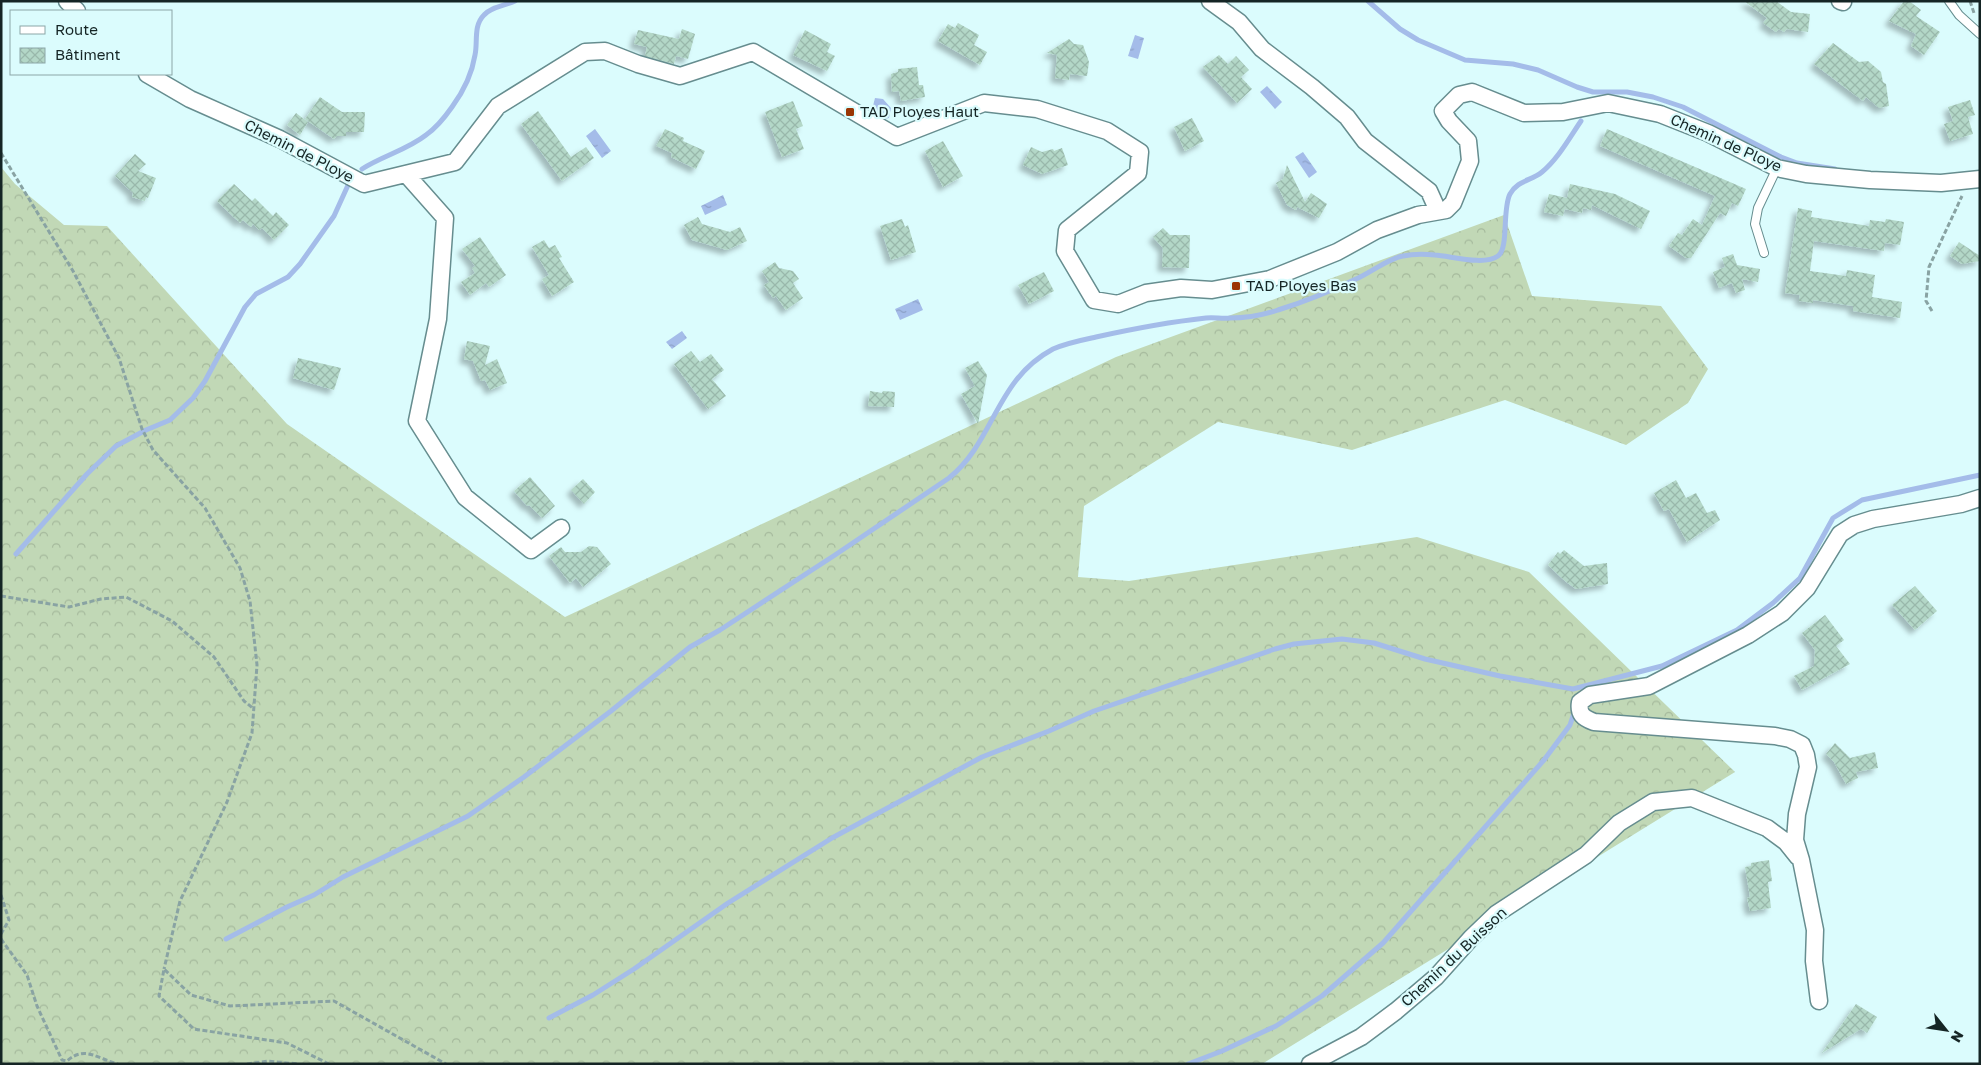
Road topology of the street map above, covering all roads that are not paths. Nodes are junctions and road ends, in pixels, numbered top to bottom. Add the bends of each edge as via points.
1 (67, 1) edge
2 (1210, 1) edge
3 (1949, 1) edge
4 (76, 10) edge
5 (1980, 34) edge
6 (149, 75) edge
7 (1777, 168) junction
8 (406, 174) junction
9 (1975, 180) edge
10 (1438, 211) junction
11 (1764, 252) dead end
12 (1980, 498) edge
13 (561, 528) dead end
14 (1801, 860) junction
15 (1819, 1000) dead end
16 (1310, 1064) edge

1 - 4 street
2 - 10 street via 1239,22 1262,49 1347,117 1365,141 1429,190
3 - 5 lane
6 - 8 street, Chemin de Ploye via 190,99 280,139 364,184
7 - 9 street, Chemin de Ploye via 1870,180 1941,183
7 - 10 street, Chemin de Ploye via 1708,133 1660,114 1608,103 1563,112 1524,113 1472,92 1459,96 1443,111 1468,141 1470,161 1453,203 1446,210
7 - 11 lane via 1758,208 1756,224
8 - 10 street, Chemin de Ploye via 456,162 498,106 585,52 605,51 680,76 753,52 897,137 984,103 1037,109 1107,131 1140,152 1138,172 1067,230 1065,251 1094,300 1118,304 1146,293 1181,288 1212,290 1270,279 1337,252 1377,230
8 - 13 street via 445,218 438,319 416,421 465,497 531,550
12 - 14 street via 1854,525 1840,534 1807,588 1775,618 1649,686 1590,695 1580,702 1579,710 1584,718 1594,722 1775,736 1802,745 1808,767 1795,840
14 - 15 street via 1816,930 1814,960
14 - 16 street, Chemin du Buisson via 1786,842 1767,828 1729,812 1692,798 1653,802 1619,823 1586,855 1496,914 1436,977 1396,1011 1361,1037

